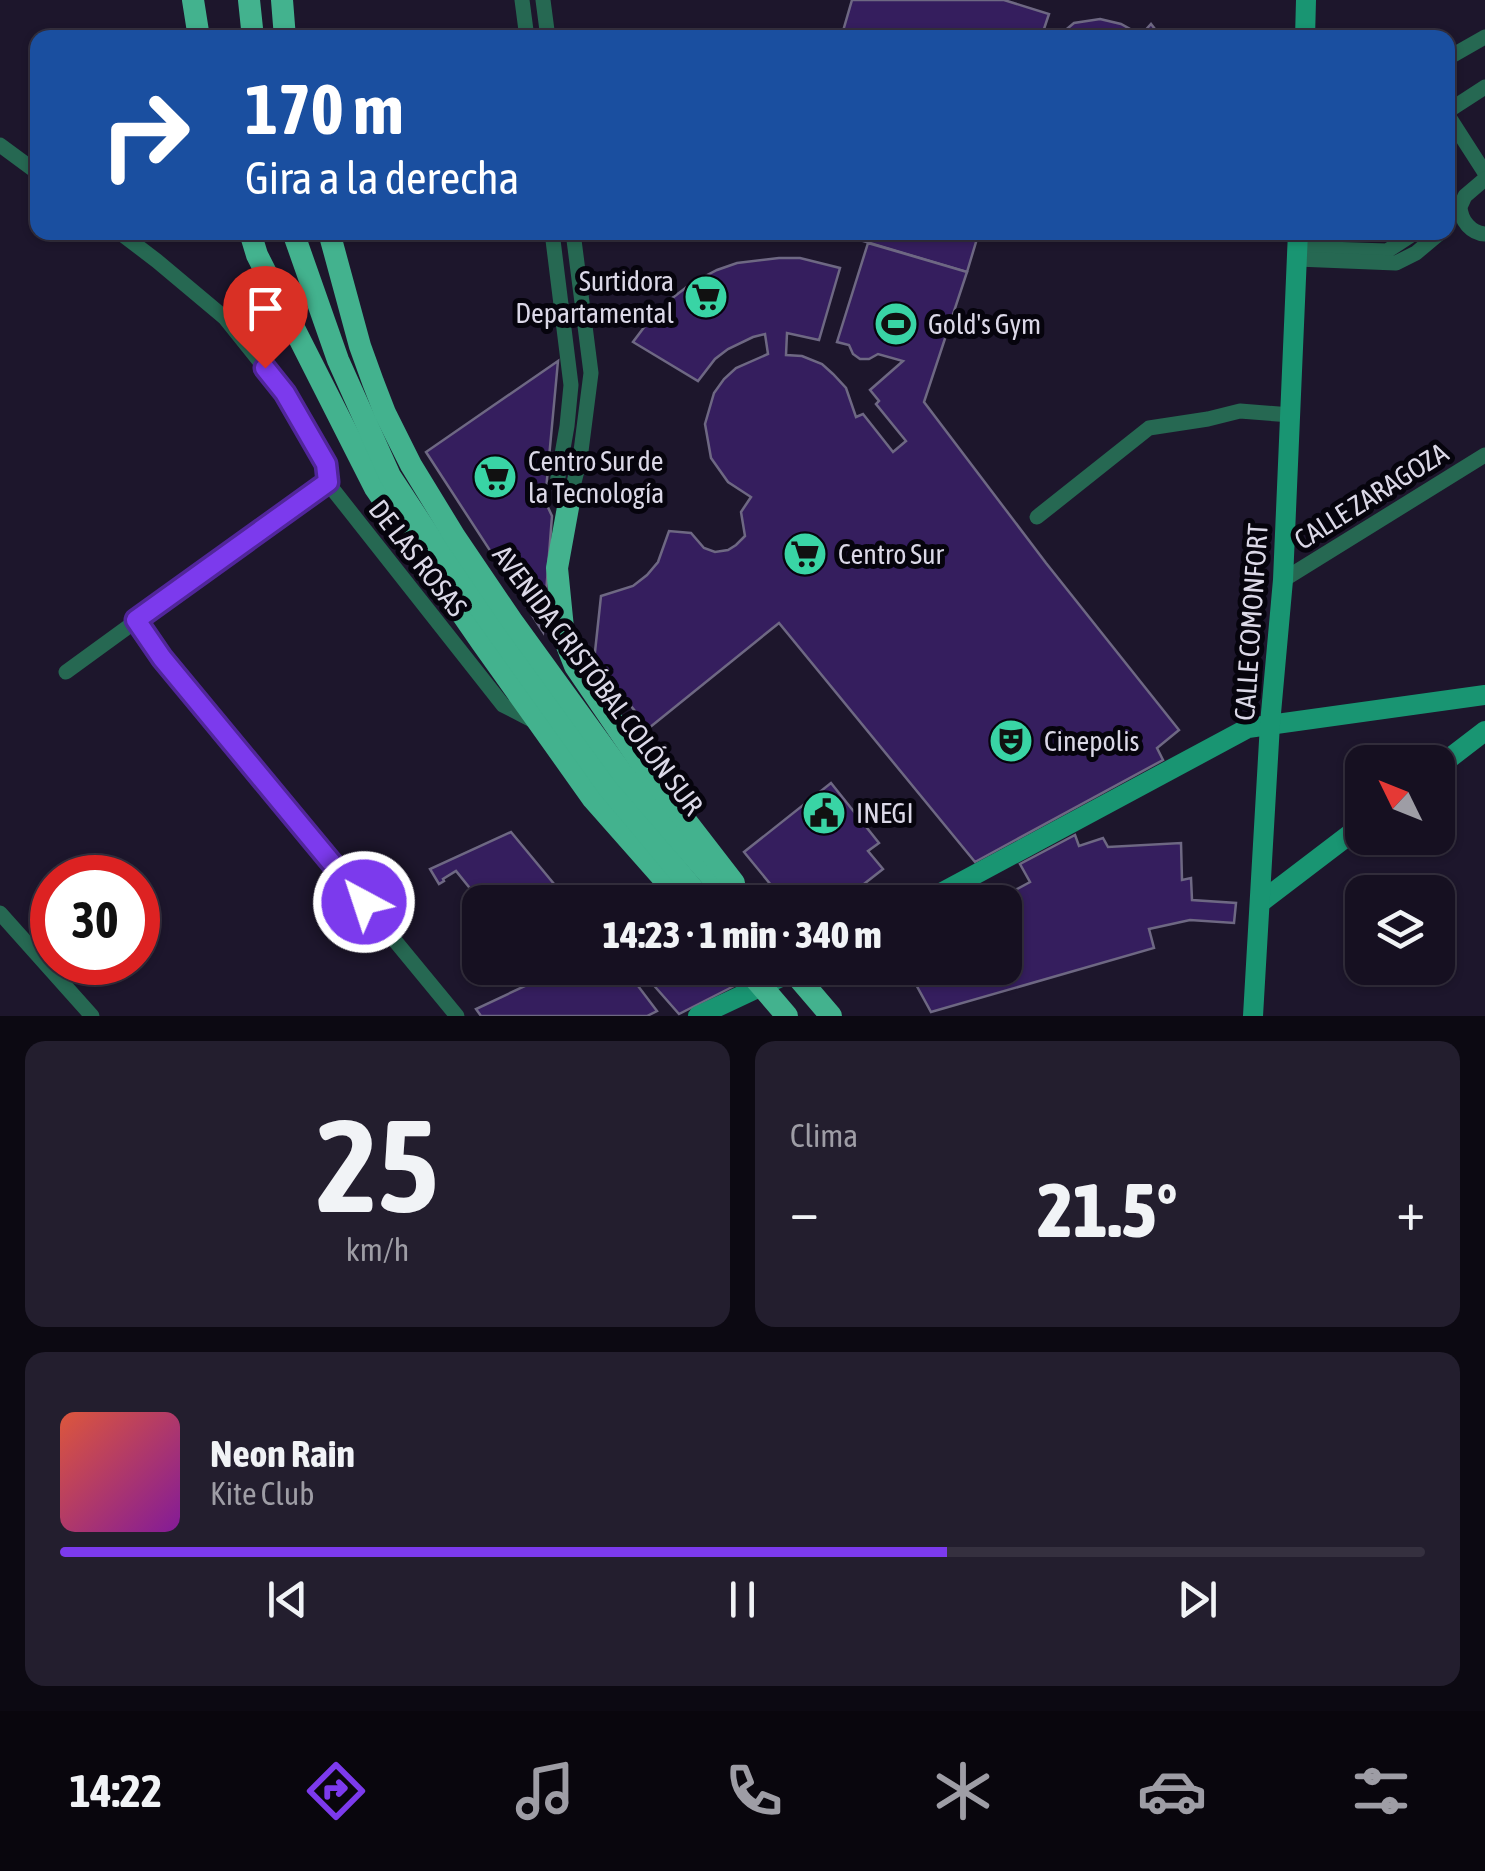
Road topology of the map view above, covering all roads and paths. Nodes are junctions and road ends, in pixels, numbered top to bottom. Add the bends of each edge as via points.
1 (193, 0) edge
2 (249, 0) edge
3 (282, 0) edge
4 (522, 0) edge
5 (543, 0) edge
6 (1306, 0) edge
7 (198, 30) edge
8 (252, 30) edge
9 (284, 30) edge
10 (526, 30) edge
11 (547, 30) edge
12 (1305, 30) edge
13 (1485, 38) edge
14 (1455, 54) edge
15 (1485, 87) edge
16 (1455, 106) edge
17 (1455, 127) edge
18 (0, 146) edge
19 (30, 167) edge
20 (1485, 176) edge
21 (1455, 206) edge
22 (1455, 208) edge
23 (1463, 220) junction
24 (1455, 224) edge
25 (1485, 234) edge
26 (129, 240) edge
27 (252, 240) edge
28 (296, 240) edge
29 (331, 240) edge
30 (553, 240) edge
31 (574, 240) edge
32 (1404, 240) edge
33 (1432, 240) edge
34 (1297, 247) edge
35 (1292, 414) junction
36 (1485, 455) edge
37 (328, 482) junction
38 (569, 502) junction
39 (1037, 517) dead end
40 (1282, 580) junction
41 (136, 620) junction
42 (66, 672) dead end
43 (1485, 694) edge
44 (539, 724) junction
45 (1270, 724) junction
46 (1485, 731) edge
47 (1455, 755) edge
48 (1345, 837) edge
49 (669, 885) edge
50 (690, 885) edge
51 (718, 885) edge
52 (736, 885) edge
53 (956, 885) edge
54 (1261, 902) junction
55 (0, 913) edge
56 (737, 985) edge
57 (762, 985) edge
58 (807, 985) edge
59 (92, 1016) edge
60 (456, 1016) edge
61 (698, 1016) edge
62 (787, 1016) edge
63 (831, 1016) edge
64 (1253, 1016) edge

1 - 7 main road
2 - 8 main road
3 - 9 main road
4 - 10 street
5 - 11 street
6 - 12 main road
13 - 14 street
15 - 16 street
17 - 20 street
18 - 19 street
20 - 21 street
22 - 23 street
23 - 24 street
23 - 25 street
26 - 37 street, DE LAS ROSAS via 225,318 285,393 326,464
27 - 44 main road via 375,488
28 - 50 main road via 338,360 390,476 608,787
29 - 51 main road, AVENIDA CRISTÓBAL COLÓN SUR via 360,346 411,465 623,774
30 - 38 street via 570,386 557,483
31 - 38 street via 591,372
32 - 34 street via 1374,252
33 - 34 street via 1396,264
34 - 35 main road, CALLE COMONFORT
35 - 39 street via 1240,411 1149,428
35 - 40 main road, CALLE COMONFORT
36 - 40 street, CALLE ZARAGOZA
37 - 41 street
37 - 44 street, DE LAS ROSAS via 503,705
38 - 52 main road via 557,568 564,638 575,666
40 - 45 main road, CALLE COMONFORT
41 - 42 street
41 - 60 street
43 - 45 main road
44 - 49 main road via 593,799
45 - 53 main road via 1248,728
45 - 54 main road, CALLE COMONFORT
46 - 47 main road
48 - 54 main road
54 - 64 main road, CALLE COMONFORT
55 - 59 street
56 - 61 main road
57 - 62 main road
58 - 63 main road

